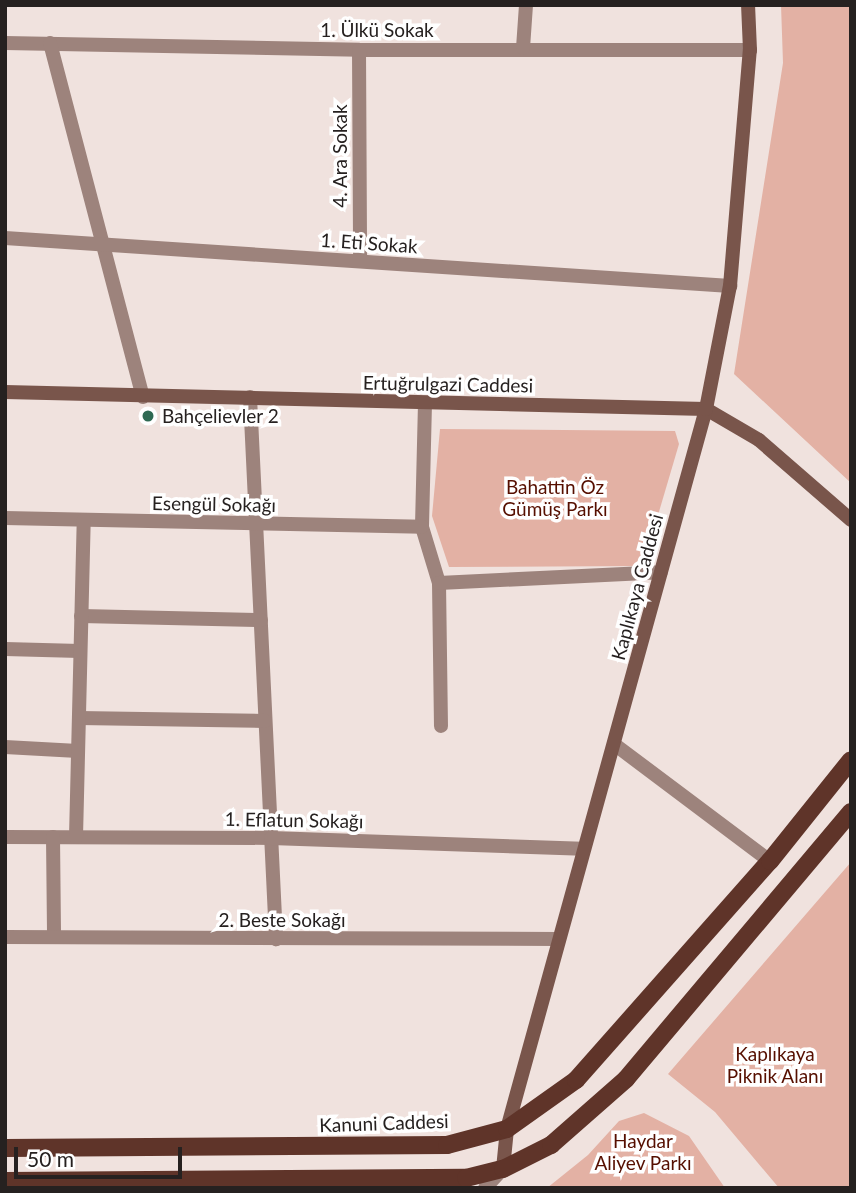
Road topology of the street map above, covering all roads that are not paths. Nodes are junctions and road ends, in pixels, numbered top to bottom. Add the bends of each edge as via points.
1 (526, 5) edge
2 (748, 5) edge
3 (5, 43) edge
4 (50, 43) junction
5 (523, 48) junction
6 (359, 50) junction
7 (750, 50) junction
8 (5, 238) edge
9 (101, 244) junction
10 (360, 261) junction
11 (730, 286) junction
12 (5, 393) edge
13 (143, 397) junction
14 (250, 397) junction
15 (425, 402) junction
16 (706, 409) junction
17 (5, 518) edge
18 (84, 520) junction
19 (851, 520) edge
20 (256, 524) junction
21 (422, 527) junction
22 (661, 572) junction
23 (439, 583) junction
24 (81, 616) junction
25 (261, 620) junction
26 (5, 649) edge
27 (80, 651) junction
28 (79, 718) junction
29 (265, 721) junction
30 (441, 726) dead end
31 (614, 744) junction
32 (5, 747) edge
33 (78, 751) junction
34 (851, 760) edge
35 (851, 812) edge
36 (5, 837) edge
37 (53, 837) junction
38 (76, 837) junction
39 (271, 838) junction
40 (582, 849) junction
41 (771, 861) junction
42 (5, 937) edge
43 (54, 937) junction
44 (276, 939) junction
45 (559, 939) junction
46 (507, 1129) junction
47 (5, 1148) edge
48 (503, 1170) junction
49 (5, 1181) edge
50 (485, 1188) edge

1 - 5 street
2 - 7 main road, Kaplıkaya Caddesi
3 - 4 street, 1. Ülkü Sokak
4 - 6 street, 1. Ülkü Sokak
4 - 9 street
5 - 6 street, 1. Ülkü Sokak
5 - 7 street, 1. Ülkü Sokak
6 - 10 street, 4. Ara Sokak
7 - 11 main road, Kaplıkaya Caddesi
8 - 9 street, 1. Eti Sokak
9 - 10 street, 1. Eti Sokak
9 - 13 street
10 - 11 street, 1. Eti Sokak
11 - 16 main road, Kaplıkaya Caddesi
12 - 13 main road, Ertuğrulgazi Caddesi
13 - 14 main road, Ertuğrulgazi Caddesi
14 - 15 main road, Ertuğrulgazi Caddesi
14 - 20 street
15 - 16 main road, Ertuğrulgazi Caddesi
15 - 21 street
16 - 19 main road, Ertuğrulgazi Caddesi via 759,440
16 - 22 main road, Kaplıkaya Caddesi
17 - 18 street, Esengül Sokağı
18 - 20 street, Esengül Sokağı
18 - 24 street
20 - 21 street, Esengül Sokağı
20 - 25 street
21 - 23 street
22 - 23 street
22 - 31 main road, Kaplıkaya Caddesi
23 - 30 street
24 - 25 street
24 - 27 street
25 - 29 street
26 - 27 street
27 - 28 street
28 - 29 street
28 - 33 street
29 - 39 street
31 - 40 main road, Kaplıkaya Caddesi
31 - 41 street
32 - 33 street
33 - 38 street
34 - 41 main road, Kanuni Caddesi
35 - 48 main road via 626,1079 551,1145
36 - 37 street, 1. Eflatun Sokağı
37 - 38 street, 1. Eflatun Sokağı
37 - 43 street
38 - 39 street, 1. Eflatun Sokağı
39 - 40 street, 1. Eflatun Sokağı
39 - 44 street
40 - 45 main road, Kaplıkaya Caddesi
41 - 46 main road, Kanuni Caddesi via 576,1080
42 - 43 street, 2. Beste Sokağı
43 - 44 street, 2. Beste Sokağı
44 - 45 street, 2. Beste Sokağı
45 - 46 main road, Kaplıkaya Caddesi
46 - 47 main road, Kanuni Caddesi via 447,1145
46 - 48 main road, Kaplıkaya Caddesi
48 - 49 main road via 466,1178
48 - 50 street

